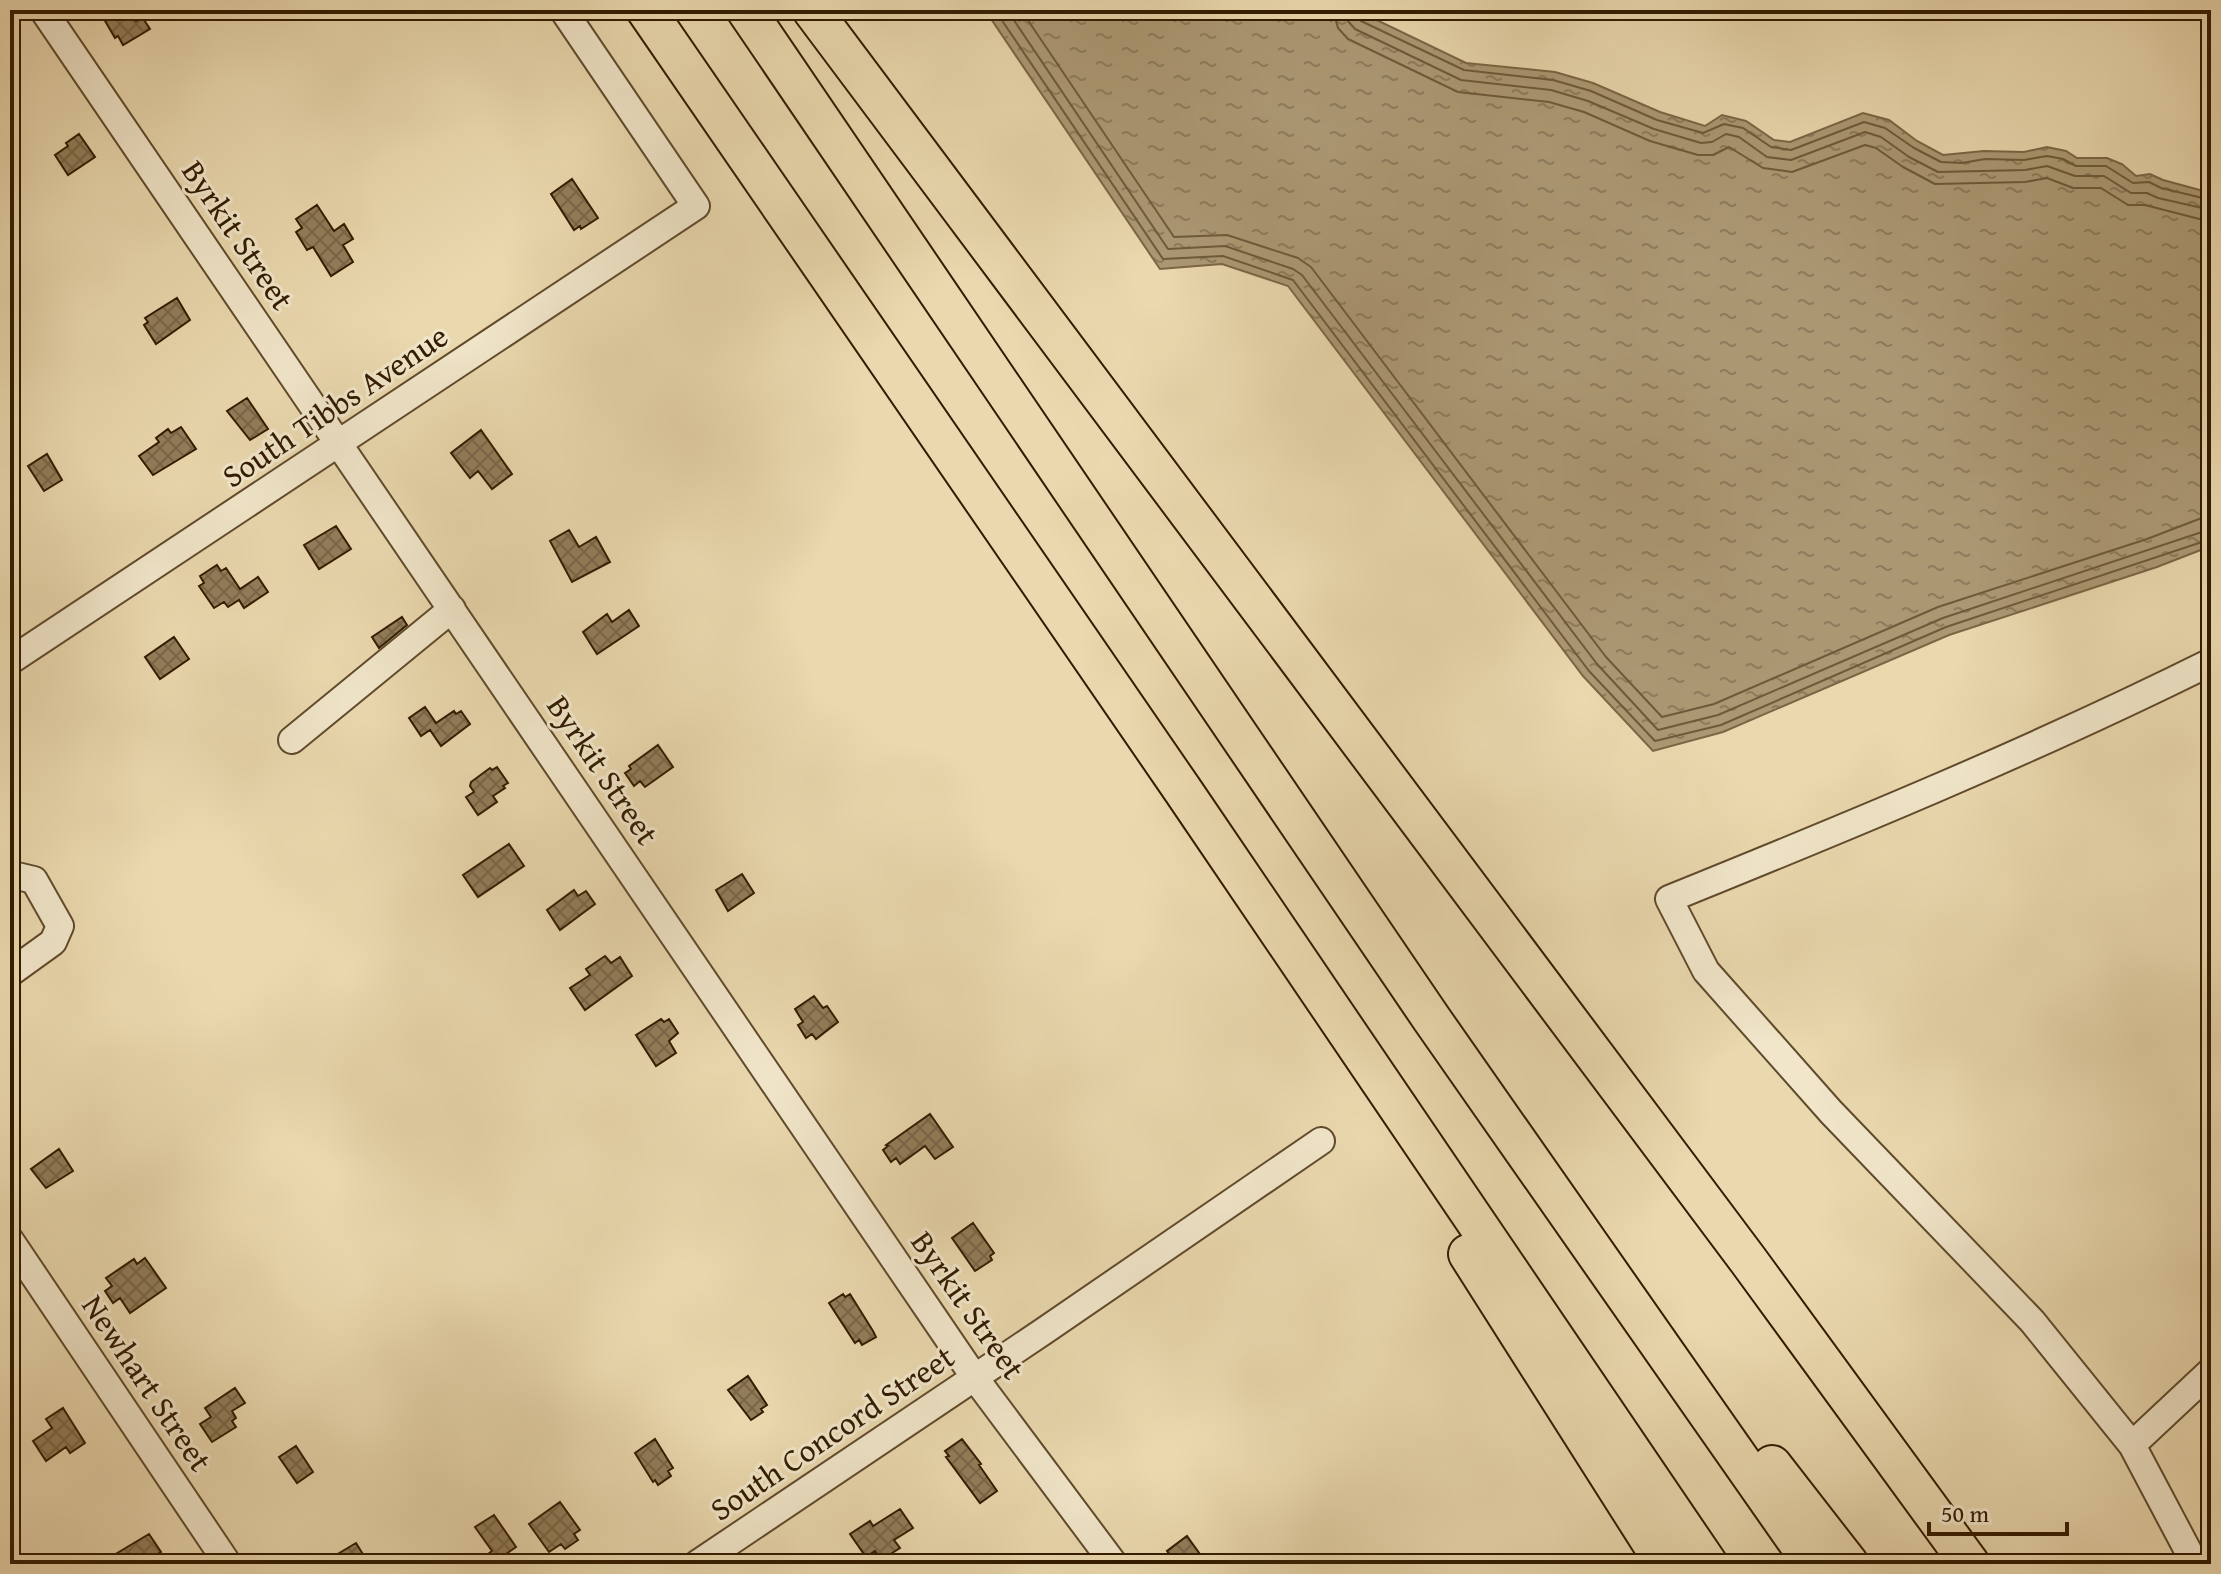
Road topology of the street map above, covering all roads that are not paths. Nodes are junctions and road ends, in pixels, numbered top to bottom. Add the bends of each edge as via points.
1 (43, 10) edge
2 (563, 10) edge
3 (646, 10) edge
4 (746, 10) edge
5 (812, 10) edge
6 (340, 444) junction
7 (452, 609) junction
8 (10, 661) edge
9 (2211, 662) edge
10 (292, 740) dead end
11 (1184, 792) junction
12 (10, 880) edge
13 (10, 973) edge
14 (1509, 1132) junction
15 (1321, 1141) dead end
16 (10, 1240) edge
17 (2211, 1371) edge
18 (975, 1378) junction
19 (2132, 1445) junction
20 (228, 1564) edge
21 (697, 1564) edge
22 (1114, 1564) edge
23 (1665, 1564) edge
24 (1708, 1564) edge
25 (1813, 1564) edge
26 (1849, 1564) edge
27 (1970, 1564) edge
28 (2195, 1564) edge

1 - 6 street, Byrkit Street
2 - 6 street, South Tibbs Avenue via 696,206
3 - 11 highway
4 - 14 highway
5 - 27 highway
6 - 7 street, Byrkit Street
6 - 8 street, South Tibbs Avenue
7 - 10 street
7 - 18 street, Byrkit Street
9 - 19 street via 2099,718 1891,809 1669,899 1706,971 1831,1112 2032,1321
11 - 23 highway
11 - 24 highway
12 - 13 street via 34,880 60,926 53,942
14 - 25 highway
14 - 26 highway
15 - 18 street, South Concord Street
16 - 20 street, Newhart Street
17 - 19 street
18 - 21 street, South Concord Street
18 - 22 street, Byrkit Street
19 - 28 street

